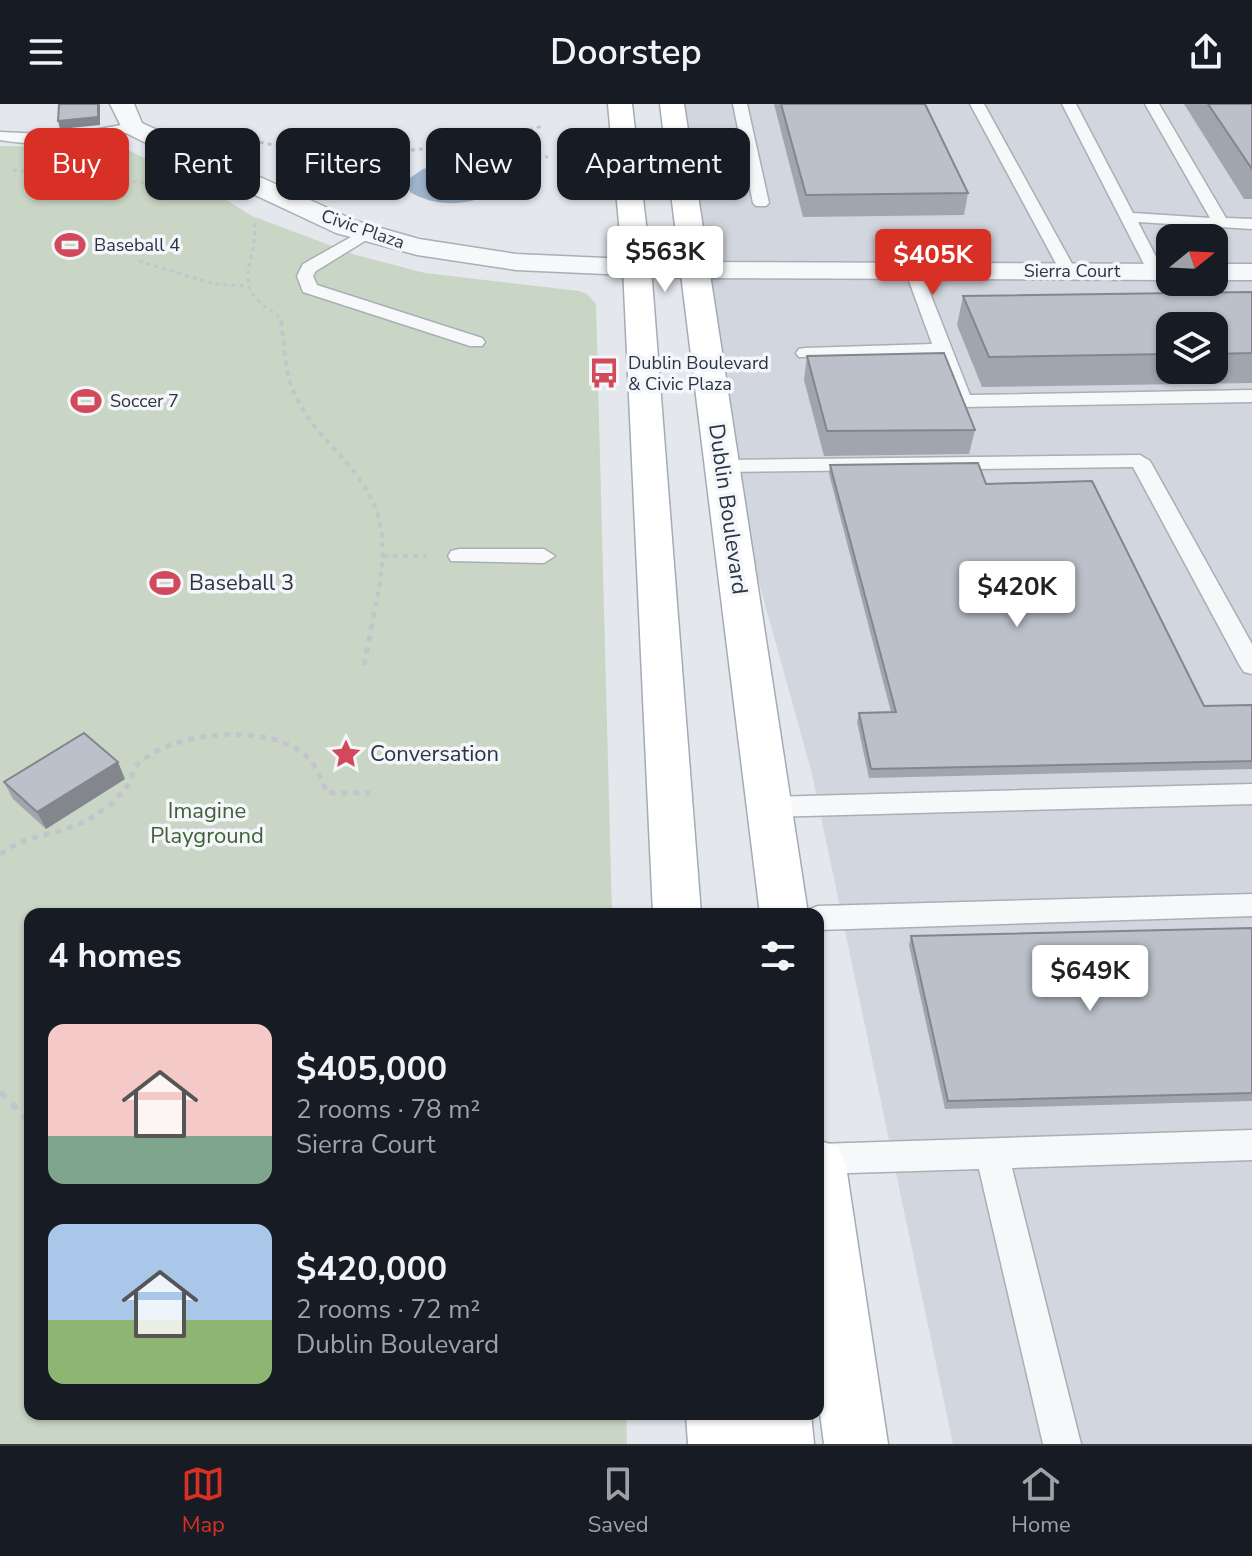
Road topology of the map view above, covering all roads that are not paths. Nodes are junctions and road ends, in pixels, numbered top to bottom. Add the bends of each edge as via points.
1 (620, 104) edge
2 (672, 104) edge
3 (740, 104) edge
4 (977, 104) edge
5 (1069, 104) edge
6 (1152, 104) edge
7 (127, 116) edge
8 (0, 136) edge
9 (761, 203) dead end
10 (1128, 217) junction
11 (1221, 223) junction
12 (1252, 224) edge
13 (367, 233) junction
14 (1156, 261) edge
15 (637, 267) junction
16 (695, 270) junction
17 (913, 270) junction
18 (1068, 271) junction
19 (1156, 272) edge
20 (1228, 272) edge
21 (1252, 272) edge
22 (476, 342) dead end
23 (942, 349) junction
24 (805, 353) edge
25 (1252, 396) edge
26 (723, 466) junction
27 (459, 556) road end
28 (544, 556) dead end
29 (1252, 666) edge
30 (1252, 794) edge
31 (769, 807) junction
32 (1252, 905) edge
33 (677, 908) edge
34 (783, 908) edge
35 (824, 918) edge
36 (1252, 1145) edge
37 (992, 1153) junction
38 (824, 1159) edge
39 (824, 1210) edge
40 (718, 1420) edge
41 (780, 1420) edge
42 (720, 1444) edge
43 (782, 1444) edge
44 (856, 1444) edge
45 (1062, 1444) edge

1 - 15 main road
2 - 16 main road, Dublin Boulevard
3 - 9 lane
4 - 18 lane
5 - 10 lane
6 - 11 lane
7 - 8 lane via 91,138 57,142
7 - 13 street, Civic Plaza
10 - 11 lane
10 - 14 lane
11 - 12 lane
13 - 15 street, Civic Plaza via 417,247 516,262
13 - 22 lane via 309,268 309,288
15 - 16 street, Sierra Court
15 - 33 main road
16 - 17 street, Sierra Court
16 - 26 main road, Dublin Boulevard
17 - 18 street, Sierra Court
17 - 23 lane
18 - 19 street, Sierra Court
20 - 21 street
23 - 24 lane
23 - 25 lane via 963,401
26 - 29 lane via 1140,461
26 - 31 main road, Dublin Boulevard
27 - 28 lane
30 - 31 lane
31 - 34 main road, Dublin Boulevard
32 - 35 lane
36 - 37 lane
37 - 38 lane
37 - 45 lane
39 - 44 main road
40 - 42 main road
41 - 43 main road

